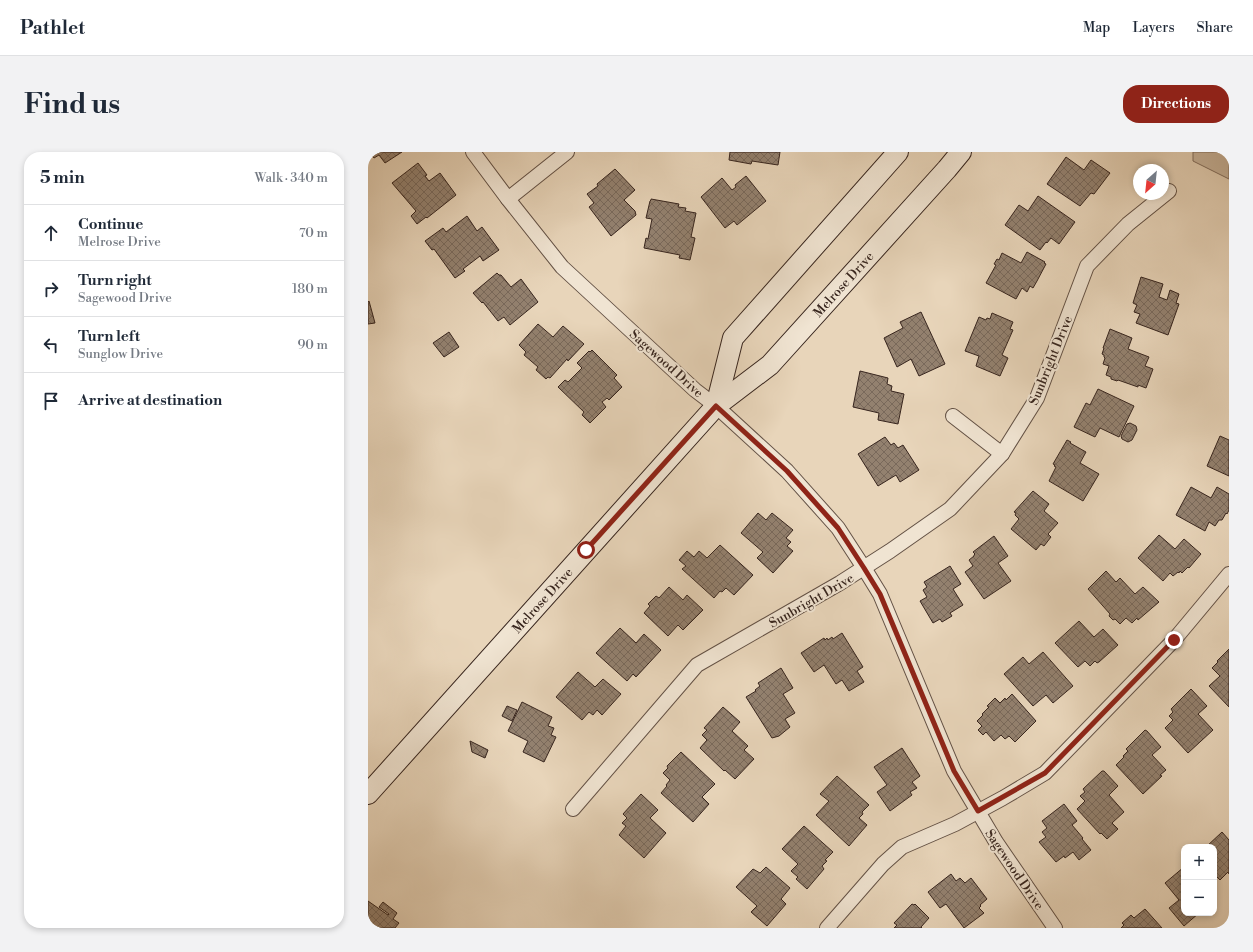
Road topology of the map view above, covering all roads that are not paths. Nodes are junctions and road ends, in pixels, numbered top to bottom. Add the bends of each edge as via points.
1 (474, 152) edge
2 (567, 152) edge
3 (898, 152) edge
4 (961, 152) edge
5 (508, 199) junction
6 (1158, 200) edge
7 (716, 406) junction
8 (953, 416) dead end
9 (1002, 454) junction
10 (864, 568) junction
11 (1229, 574) edge
12 (368, 794) edge
13 (573, 809) dead end
14 (978, 811) junction
15 (827, 928) edge
16 (1055, 928) edge

1 - 5 street, Sagewood Drive
2 - 5 street
3 - 7 main road, Melrose Drive via 733,338
4 - 7 main road, Melrose Drive via 770,365
5 - 7 street, Sagewood Drive via 562,267 695,390
6 - 9 street, Sunbright Drive via 1128,224 1087,266 1037,398
7 - 10 street, Sagewood Drive via 787,471 838,528
7 - 12 main road, Melrose Drive
8 - 9 street
9 - 10 street, Sunbright Drive via 950,509
10 - 13 street, Sunbright Drive via 697,665
10 - 14 street, Sagewood Drive via 880,594 954,771
11 - 14 street via 1174,640 1045,773
14 - 15 street via 902,847 883,864
14 - 16 street, Sagewood Drive via 996,842

